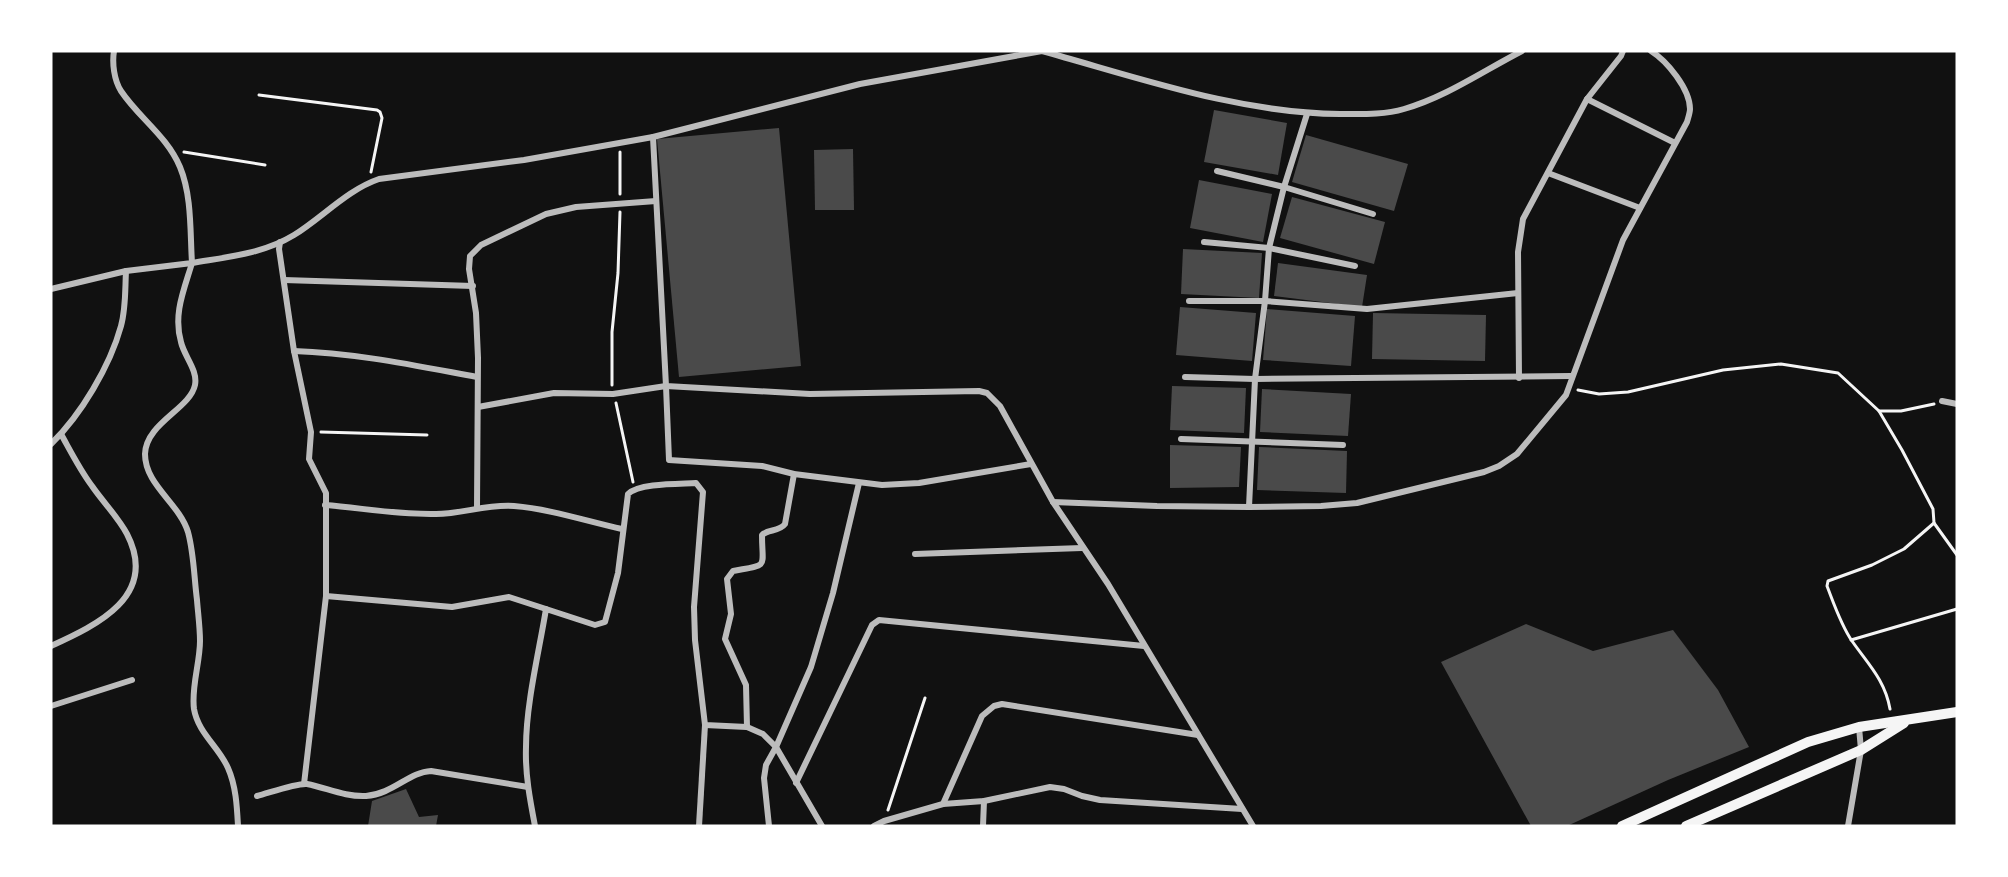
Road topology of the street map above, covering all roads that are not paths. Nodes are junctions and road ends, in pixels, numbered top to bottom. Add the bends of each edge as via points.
1 (114, 51) edge
2 (1042, 51) edge
3 (1522, 51) edge
4 (1623, 51) edge
5 (1651, 51) edge
6 (1587, 99) junction
7 (1307, 114) junction
8 (653, 137) junction
9 (1675, 143) junction
10 (1217, 171) dead end
11 (1548, 173) junction
12 (1284, 187) junction
13 (656, 201) junction
14 (1640, 208) junction
15 (1373, 214) dead end
16 (280, 242) junction
17 (1204, 242) dead end
18 (1269, 248) junction
19 (192, 263) junction
20 (1355, 266) dead end
21 (126, 271) junction
22 (284, 280) junction
23 (473, 286) junction
24 (51, 289) edge
25 (1518, 293) junction
26 (1189, 301) dead end
27 (1265, 301) junction
28 (294, 351) junction
29 (1571, 376) junction
30 (477, 377) junction
31 (1185, 377) dead end
32 (1519, 378) junction
33 (1255, 379) junction
34 (666, 386) junction
35 (1942, 401) road end
36 (1957, 404) edge
37 (478, 407) junction
38 (61, 434) junction
39 (1180, 439) dead end
40 (1252, 441) junction
41 (51, 444) edge
42 (1343, 446) dead end
43 (1031, 464) junction
44 (794, 474) junction
45 (859, 483) junction
46 (1053, 502) junction
47 (325, 505) junction
48 (477, 507) junction
49 (1249, 507) junction
50 (622, 529) junction
51 (1082, 548) junction
52 (915, 554) dead end
53 (326, 596) junction
54 (546, 609) junction
55 (51, 646) edge
56 (1144, 646) junction
57 (132, 680) dead end
58 (51, 706) edge
59 (1957, 712) edge
60 (1907, 721) junction
61 (705, 725) junction
62 (747, 727) junction
63 (1859, 727) junction
64 (1198, 735) junction
65 (776, 747) junction
66 (1861, 750) junction
67 (796, 783) junction
68 (304, 784) junction
69 (528, 787) junction
70 (257, 796) dead end
71 (984, 801) junction
72 (943, 804) junction
73 (1242, 809) junction
74 (886, 824) edge
75 (238, 826) edge
76 (535, 826) edge
77 (699, 826) edge
78 (769, 826) edge
79 (822, 826) edge
80 (874, 826) edge
81 (983, 826) edge
82 (1253, 826) edge
83 (1622, 826) edge
84 (1686, 826) edge
85 (1848, 826) edge

1 - 19 street via 120,90 156,130 180,167
2 - 7 street via 1208,96
2 - 8 street via 860,84
3 - 7 street via 1431,100 1401,110
4 - 6 street
5 - 9 street via 1673,72 1688,95 1691,111
6 - 9 street
6 - 11 street
7 - 12 street
8 - 13 street
8 - 16 street via 369,183
9 - 14 street
10 - 12 street
11 - 14 street
11 - 25 street via 1523,219
12 - 15 street
12 - 18 street
13 - 23 street via 576,207 546,214 481,245 470,256
13 - 34 street
14 - 29 street via 1623,240
16 - 19 street via 256,252
16 - 22 street
17 - 18 street
18 - 20 street
18 - 27 street
19 - 21 street
19 - 75 street via 177,318 195,385 158,427 145,451 149,474 179,512 187,531 200,640 195,709 203,731 229,769
21 - 24 street
21 - 38 street via 121,327 88,399
22 - 23 street
22 - 28 street
23 - 30 street
25 - 27 street via 1367,309
25 - 32 street
26 - 27 street
27 - 33 street
28 - 30 street via 387,361
28 - 47 street via 310,432 309,459 326,493
29 - 32 street
29 - 49 street via 1560,402 1517,454 1499,466 1357,503
30 - 37 street
31 - 33 street
32 - 33 street
33 - 40 street
34 - 37 street via 613,394 554,393
34 - 43 street via 810,394 979,391 987,393 1000,406
34 - 44 street via 669,460 762,466
35 - 36 street
37 - 48 street
38 - 41 street
38 - 55 street via 126,533 135,554 136,570 122,603 109,615
39 - 40 street
40 - 42 street
40 - 49 street
43 - 45 street via 908,484
43 - 46 street
44 - 45 street
44 - 62 street via 785,524 761,536 762,563 733,571 727,579 731,614 725,639 746,685
45 - 65 street via 820,640
46 - 49 street
46 - 51 street
47 - 48 street via 432,514
47 - 53 street
48 - 50 street via 536,509
50 - 54 street via 618,573 605,622 595,626
50 - 61 street via 627,498 634,489 696,483 703,492 694,607
51 - 52 street
51 - 56 street
53 - 54 street via 452,607 509,597
53 - 68 street
54 - 69 street via 526,728
56 - 64 street
56 - 67 street via 879,620 872,625
57 - 58 street
59 - 60 main road
60 - 63 main road
60 - 66 main road
61 - 62 street
61 - 77 street
62 - 65 street via 763,734
63 - 66 street
63 - 83 main road via 1808,742
64 - 72 street via 1002,704 994,706 982,716
64 - 73 street
65 - 67 street
65 - 78 street via 765,771
66 - 84 main road
66 - 85 street
67 - 79 street
68 - 69 street via 365,796 430,771
68 - 70 street
69 - 76 street
71 - 72 street
71 - 73 street via 1056,788 1101,800
71 - 81 street
72 - 74 street
73 - 82 street
74 - 80 street

